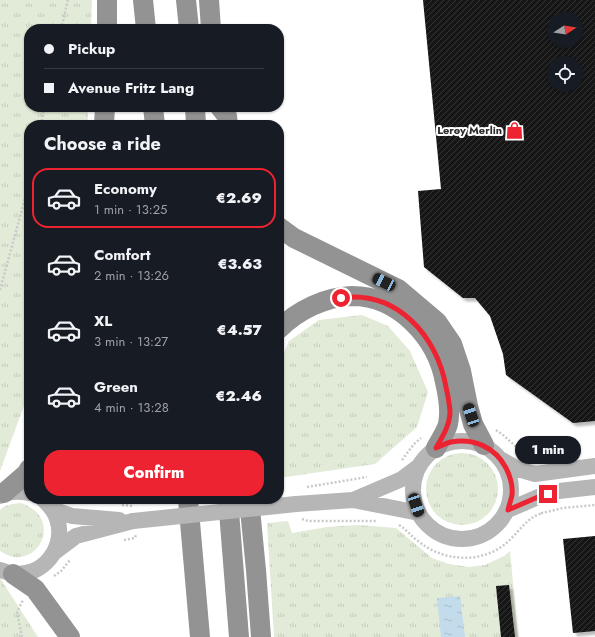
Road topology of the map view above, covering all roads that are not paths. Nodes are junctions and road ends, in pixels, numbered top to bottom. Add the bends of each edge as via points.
1 (107, 0) edge
2 (143, 0) edge
3 (186, 0) edge
4 (209, 0) edge
5 (107, 24) edge
6 (145, 24) edge
7 (188, 24) edge
8 (211, 24) edge
9 (284, 231) edge
10 (284, 324) edge
11 (488, 437) junction
12 (430, 442) junction
13 (502, 460) junction
14 (595, 466) edge
15 (418, 467) junction
16 (24, 477) edge
17 (595, 487) edge
18 (24, 492) edge
19 (2, 495) edge
20 (353, 500) junction
21 (47, 504) edge
22 (188, 504) edge
23 (228, 504) edge
24 (249, 504) edge
25 (258, 504) edge
26 (508, 510) junction
27 (418, 513) junction
28 (134, 526) junction
29 (56, 550) junction
30 (256, 570) junction
31 (6, 572) edge
32 (70, 637) edge
33 (200, 637) edge
34 (239, 637) edge
35 (261, 637) edge

1 - 5 highway
2 - 6 highway
3 - 7 highway
4 - 8 highway
9 - 11 highway via 398,289 437,322 452,344 473,424
10 - 12 highway via 309,307 330,299 352,296 373,299 394,307 412,321 435,351 444,372 450,414 448,425
11 - 12 street via 469,441
11 - 13 street via 493,451
12 - 15 street via 426,457
13 - 14 street via 518,469 535,474
13 - 26 street via 510,476 512,494
15 - 20 street via 402,479
15 - 27 street via 413,482 413,496
16 - 19 highway
17 - 26 street via 559,491
18 - 19 street via 17,491
20 - 27 street
20 - 28 street, bridge via 296,510
21 - 28 street via 72,516
21 - 29 street via 57,518 60,529
22 - 33 highway
23 - 34 highway
24 - 30 highway
25 - 30 highway via 261,538
26 - 27 street via 492,530 475,538 458,540 442,536 428,526
28 - 29 street via 76,536
29 - 31 street via 38,569 26,573
30 - 35 highway
31 - 32 highway via 35,589

